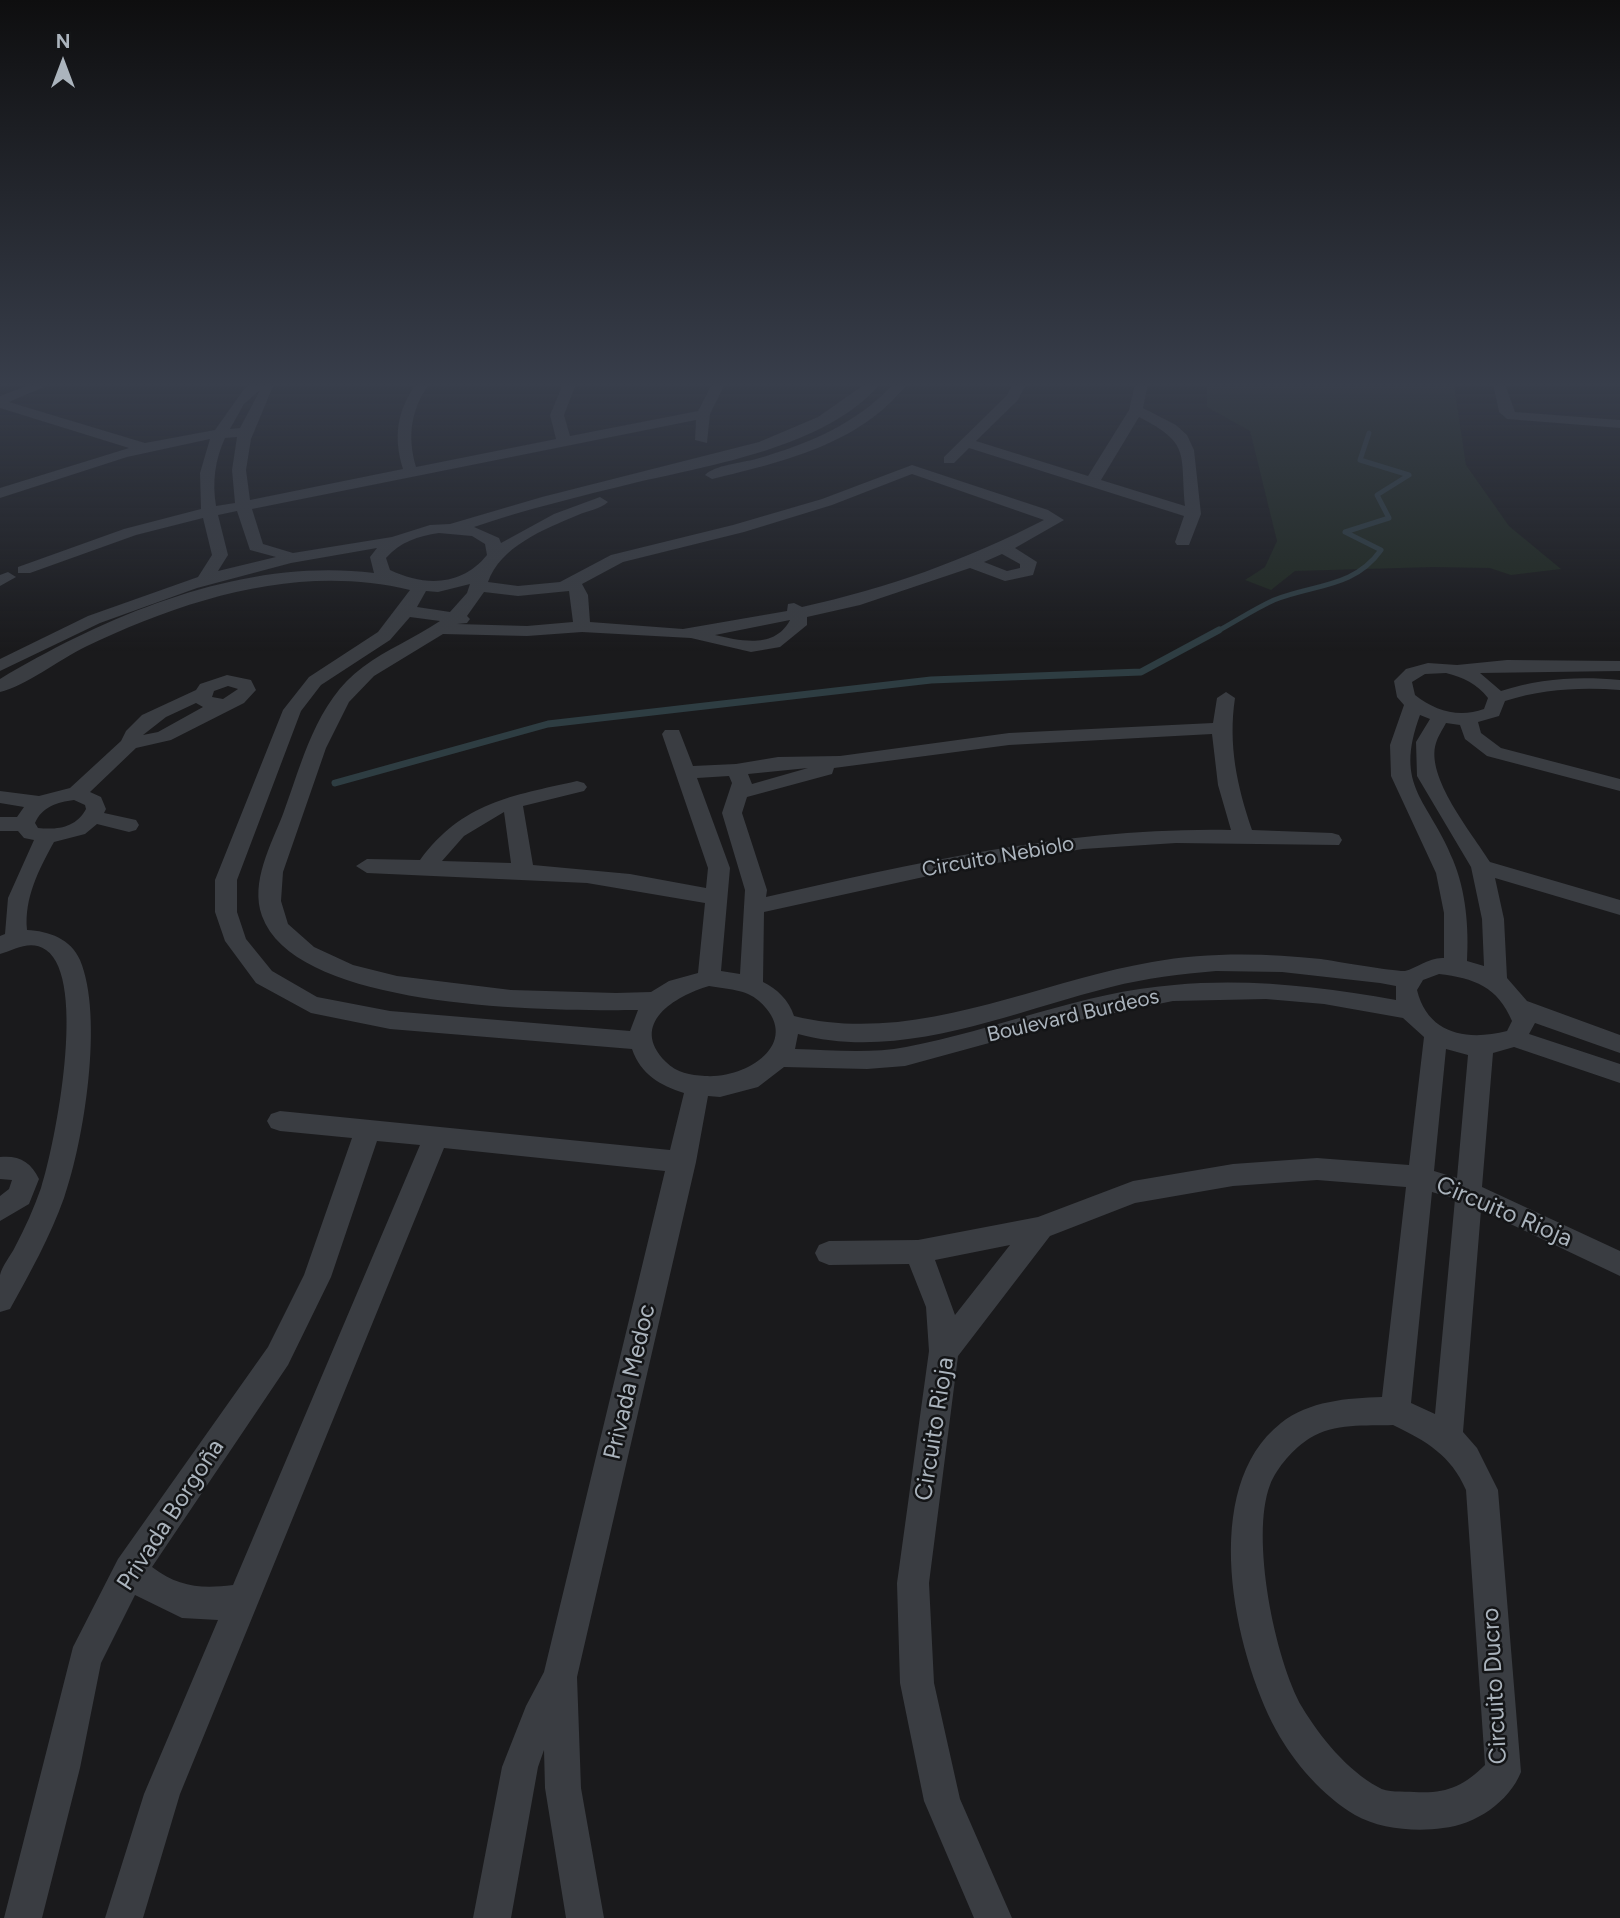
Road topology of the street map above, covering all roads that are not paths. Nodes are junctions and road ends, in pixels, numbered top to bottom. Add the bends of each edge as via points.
1 (66, 474) edge
2 (205, 474) edge
3 (237, 474) edge
4 (409, 474) edge
5 (654, 474) edge
6 (717, 474) edge
7 (921, 474) edge
8 (929, 474) edge
9 (1065, 474) edge
10 (1097, 474) edge
11 (1189, 474) edge
12 (1092, 482) junction
13 (0, 493) edge
14 (244, 507) junction
15 (507, 510) junction
16 (208, 511) junction
17 (1043, 513) junction
18 (1193, 514) junction
19 (536, 527) junction
20 (455, 528) junction
21 (394, 541) junction
22 (1183, 542) dead end
23 (335, 548) junction
24 (992, 548) junction
25 (238, 551) junction
26 (497, 553) junction
27 (296, 556) junction
28 (970, 562) junction
29 (24, 570) dead end
30 (338, 575) junction
31 (205, 579) junction
32 (391, 580) junction
33 (895, 582) junction
34 (478, 586) junction
35 (420, 587) junction
36 (577, 589) junction
37 (406, 611) junction
38 (796, 611) junction
39 (582, 620) junction
40 (447, 624) junction
41 (682, 628) junction
42 (31, 649) junction
43 (48, 657) junction
44 (0, 666) edge
45 (1620, 666) edge
46 (1458, 671) junction
47 (1620, 685) edge
48 (0, 687) edge
49 (201, 694) junction
50 (1226, 698) dead end
51 (1497, 698) junction
52 (1414, 704) junction
53 (221, 705) junction
54 (1441, 716) junction
55 (1468, 719) junction
56 (1220, 728) junction
57 (672, 734) dead end
58 (129, 744) junction
59 (840, 761) junction
60 (736, 770) junction
61 (688, 772) junction
62 (1620, 785) edge
63 (577, 787) dead end
64 (740, 793) junction
65 (76, 794) junction
66 (0, 797) edge
67 (512, 802) junction
68 (41, 803) junction
69 (93, 817) junction
70 (0, 824) edge
71 (24, 824) junction
72 (129, 825) dead end
73 (46, 836) junction
74 (1244, 836) junction
75 (1332, 840) dead end
76 (367, 866) dead end
77 (426, 867) junction
78 (751, 867) junction
79 (1482, 867) junction
80 (719, 868) junction
81 (523, 870) junction
82 (717, 898) junction
83 (756, 907) junction
84 (1620, 908) edge
85 (8, 942) edge
86 (1455, 967) junction
87 (709, 978) junction
88 (1412, 980) junction
89 (1496, 980) junction
90 (751, 983) junction
91 (508, 996) junction
92 (571, 1001) junction
93 (654, 1001) junction
94 (1520, 1008) junction
95 (1410, 1012) junction
96 (787, 1023) junction
97 (496, 1028) junction
98 (562, 1033) junction
99 (1436, 1034) junction
100 (1515, 1038) junction
101 (639, 1041) junction
102 (1620, 1044) edge
103 (1480, 1047) junction
104 (778, 1058) junction
105 (1620, 1074) edge
106 (698, 1087) junction
107 (280, 1121) dead end
108 (368, 1130) junction
109 (436, 1137) junction
110 (683, 1163) junction
111 (0, 1168) edge
112 (1420, 1177) junction
113 (55, 1186) junction
114 (25, 1188) junction
115 (1468, 1192) junction
116 (0, 1210) edge
117 (1040, 1228) junction
118 (918, 1252) junction
119 (830, 1253) dead end
120 (1620, 1264) edge
121 (0, 1300) edge
122 (944, 1351) junction
123 (1395, 1411) junction
124 (1448, 1435) junction
125 (130, 1570) junction
126 (242, 1600) junction
127 (560, 1677) junction
128 (23, 1918) edge
129 (124, 1918) edge
130 (492, 1918) edge
131 (585, 1918) edge
132 (993, 1918) edge

1 - 13 street
2 - 16 street
3 - 14 street
4 - 14 street
5 - 15 street
6 - 19 street via 604,500
7 - 36 street via 809,518 629,562
8 - 17 street
9 - 12 street
10 - 12 street
11 - 18 street
12 - 18 street
14 - 16 street
14 - 25 street
15 - 19 street via 508,522
15 - 20 street
16 - 25 street
16 - 29 street via 130,532
17 - 24 street
17 - 24 street via 1053,517 1054,523
18 - 22 street
19 - 26 street
20 - 21 street via 423,530
20 - 26 street via 486,536
21 - 23 street
21 - 32 street via 378,557 382,573
23 - 27 street
23 - 30 street via 345,559
24 - 28 street
24 - 28 street via 1029,562 1027,572 1005,576
24 - 33 street
25 - 27 street
25 - 31 street
26 - 34 street
27 - 31 street
28 - 33 street
30 - 32 street
30 - 43 street via 234,588 164,609
31 - 42 street via 141,599
32 - 35 street
33 - 38 street
34 - 35 street
34 - 36 street via 528,602
34 - 40 street
35 - 37 street
36 - 39 street
37 - 40 street
37 - 97 street via 384,636 315,681 292,710 226,880 226,912 236,941 264,977 312,1004 390,1020
38 - 41 street
38 - 41 street via 798,625 785,638 760,648
39 - 40 street via 527,631
39 - 41 street
40 - 91 street via 382,663 342,698 273,865 269,899 278,927 335,969 380,982
42 - 43 street
42 - 44 street
43 - 48 street
45 - 46 street via 1507,665
46 - 51 street via 1484,682
46 - 52 street via 1424,668 1408,675 1402,688
47 - 51 street via 1535,687
49 - 53 street via 206,703
49 - 53 street via 215,682 238,680 245,684 243,696
49 - 58 street via 142,723 131,734
50 - 56 street
51 - 55 street via 1492,712
52 - 54 street
52 - 86 street via 1399,747 1401,770 1406,790 1443,860 1457,937
53 - 58 street via 164,736
54 - 55 street
54 - 79 street via 1426,742 1427,776
55 - 62 street via 1472,735 1494,752
56 - 59 street via 1009,739
56 - 74 street via 1229,791
57 - 61 street
58 - 65 street
59 - 60 street
59 - 64 street via 816,775
60 - 61 street
60 - 64 street via 742,783
61 - 80 street
63 - 67 street
64 - 78 street via 732,813
65 - 68 street
65 - 69 street via 94,801
66 - 68 street
67 - 77 street via 489,807 470,818 439,846
67 - 81 street
68 - 71 street via 28,813
69 - 72 street
69 - 73 street via 74,831
70 - 71 street
71 - 73 street via 31,833
73 - 85 street via 19,895
74 - 75 street, Circuito Nebiolo
74 - 83 street, Circuito Nebiolo via 1084,841 934,867
76 - 77 street
77 - 81 street
78 - 80 street
78 - 83 street
79 - 84 street
79 - 89 street via 1493,919
80 - 82 street
81 - 82 street via 621,878
82 - 87 street
83 - 90 street via 751,925
85 - 113 street via 32,937 60,947 69,959 78,997 75,1102
86 - 88 street via 1438,966 1415,974
86 - 89 street
87 - 90 street
87 - 93 street via 684,983
88 - 95 street via 1405,990
88 - 96 street, Boulevard Burdeos via 1335,968 1208,964 1153,970 916,1028 872,1034 827,1032
89 - 94 street via 1517,999
90 - 96 street via 775,1000
91 - 92 street
91 - 97 street
92 - 93 street
92 - 98 street
93 - 101 street via 639,1027
94 - 100 street via 1524,1021
94 - 102 street
95 - 99 street
95 - 104 street, Boulevard Burdeos via 1289,993 1173,993 1055,1016 905,1056
96 - 104 street
97 - 98 street
98 - 101 street
99 - 103 street via 1460,1045
99 - 112 street
100 - 103 street
100 - 105 street
101 - 106 street via 657,1072
103 - 115 street
104 - 106 street via 744,1082
106 - 110 street, Privada Medoc
107 - 108 street
108 - 109 street
108 - 125 street, Privada Borgoña via 317,1277 278,1356
109 - 110 street
109 - 126 street
110 - 127 street, Privada Medoc
111 - 114 street via 23,1172
112 - 115 street, Circuito Rioja
112 - 117 street, Circuito Rioja via 1317,1169 1233,1175 1133,1192
112 - 123 street
113 - 114 street
113 - 121 street
114 - 116 street
115 - 120 street, Circuito Rioja
115 - 124 street
117 - 118 street
117 - 122 street, Circuito Rioja
118 - 119 street
118 - 122 street via 940,1307
122 - 132 street, Circuito Rioja via 913,1583 917,1683 942,1801
123 - 124 street, Circuito Ducro
123 - 124 street, Circuito Ducro via 1323,1417 1297,1429 1274,1452 1255,1483 1247,1529 1252,1596 1268,1673 1294,1730 1329,1775 1374,1806 1436,1813 1476,1801 1503,1773 1482,1490 1470,1460
125 - 126 street via 162,1596 199,1607
125 - 128 street, Privada Borgoña via 85,1659
126 - 129 street via 162,1794
127 - 130 street, Privada Medoc via 520,1767
127 - 131 street, Privada Medoc via 563,1788

